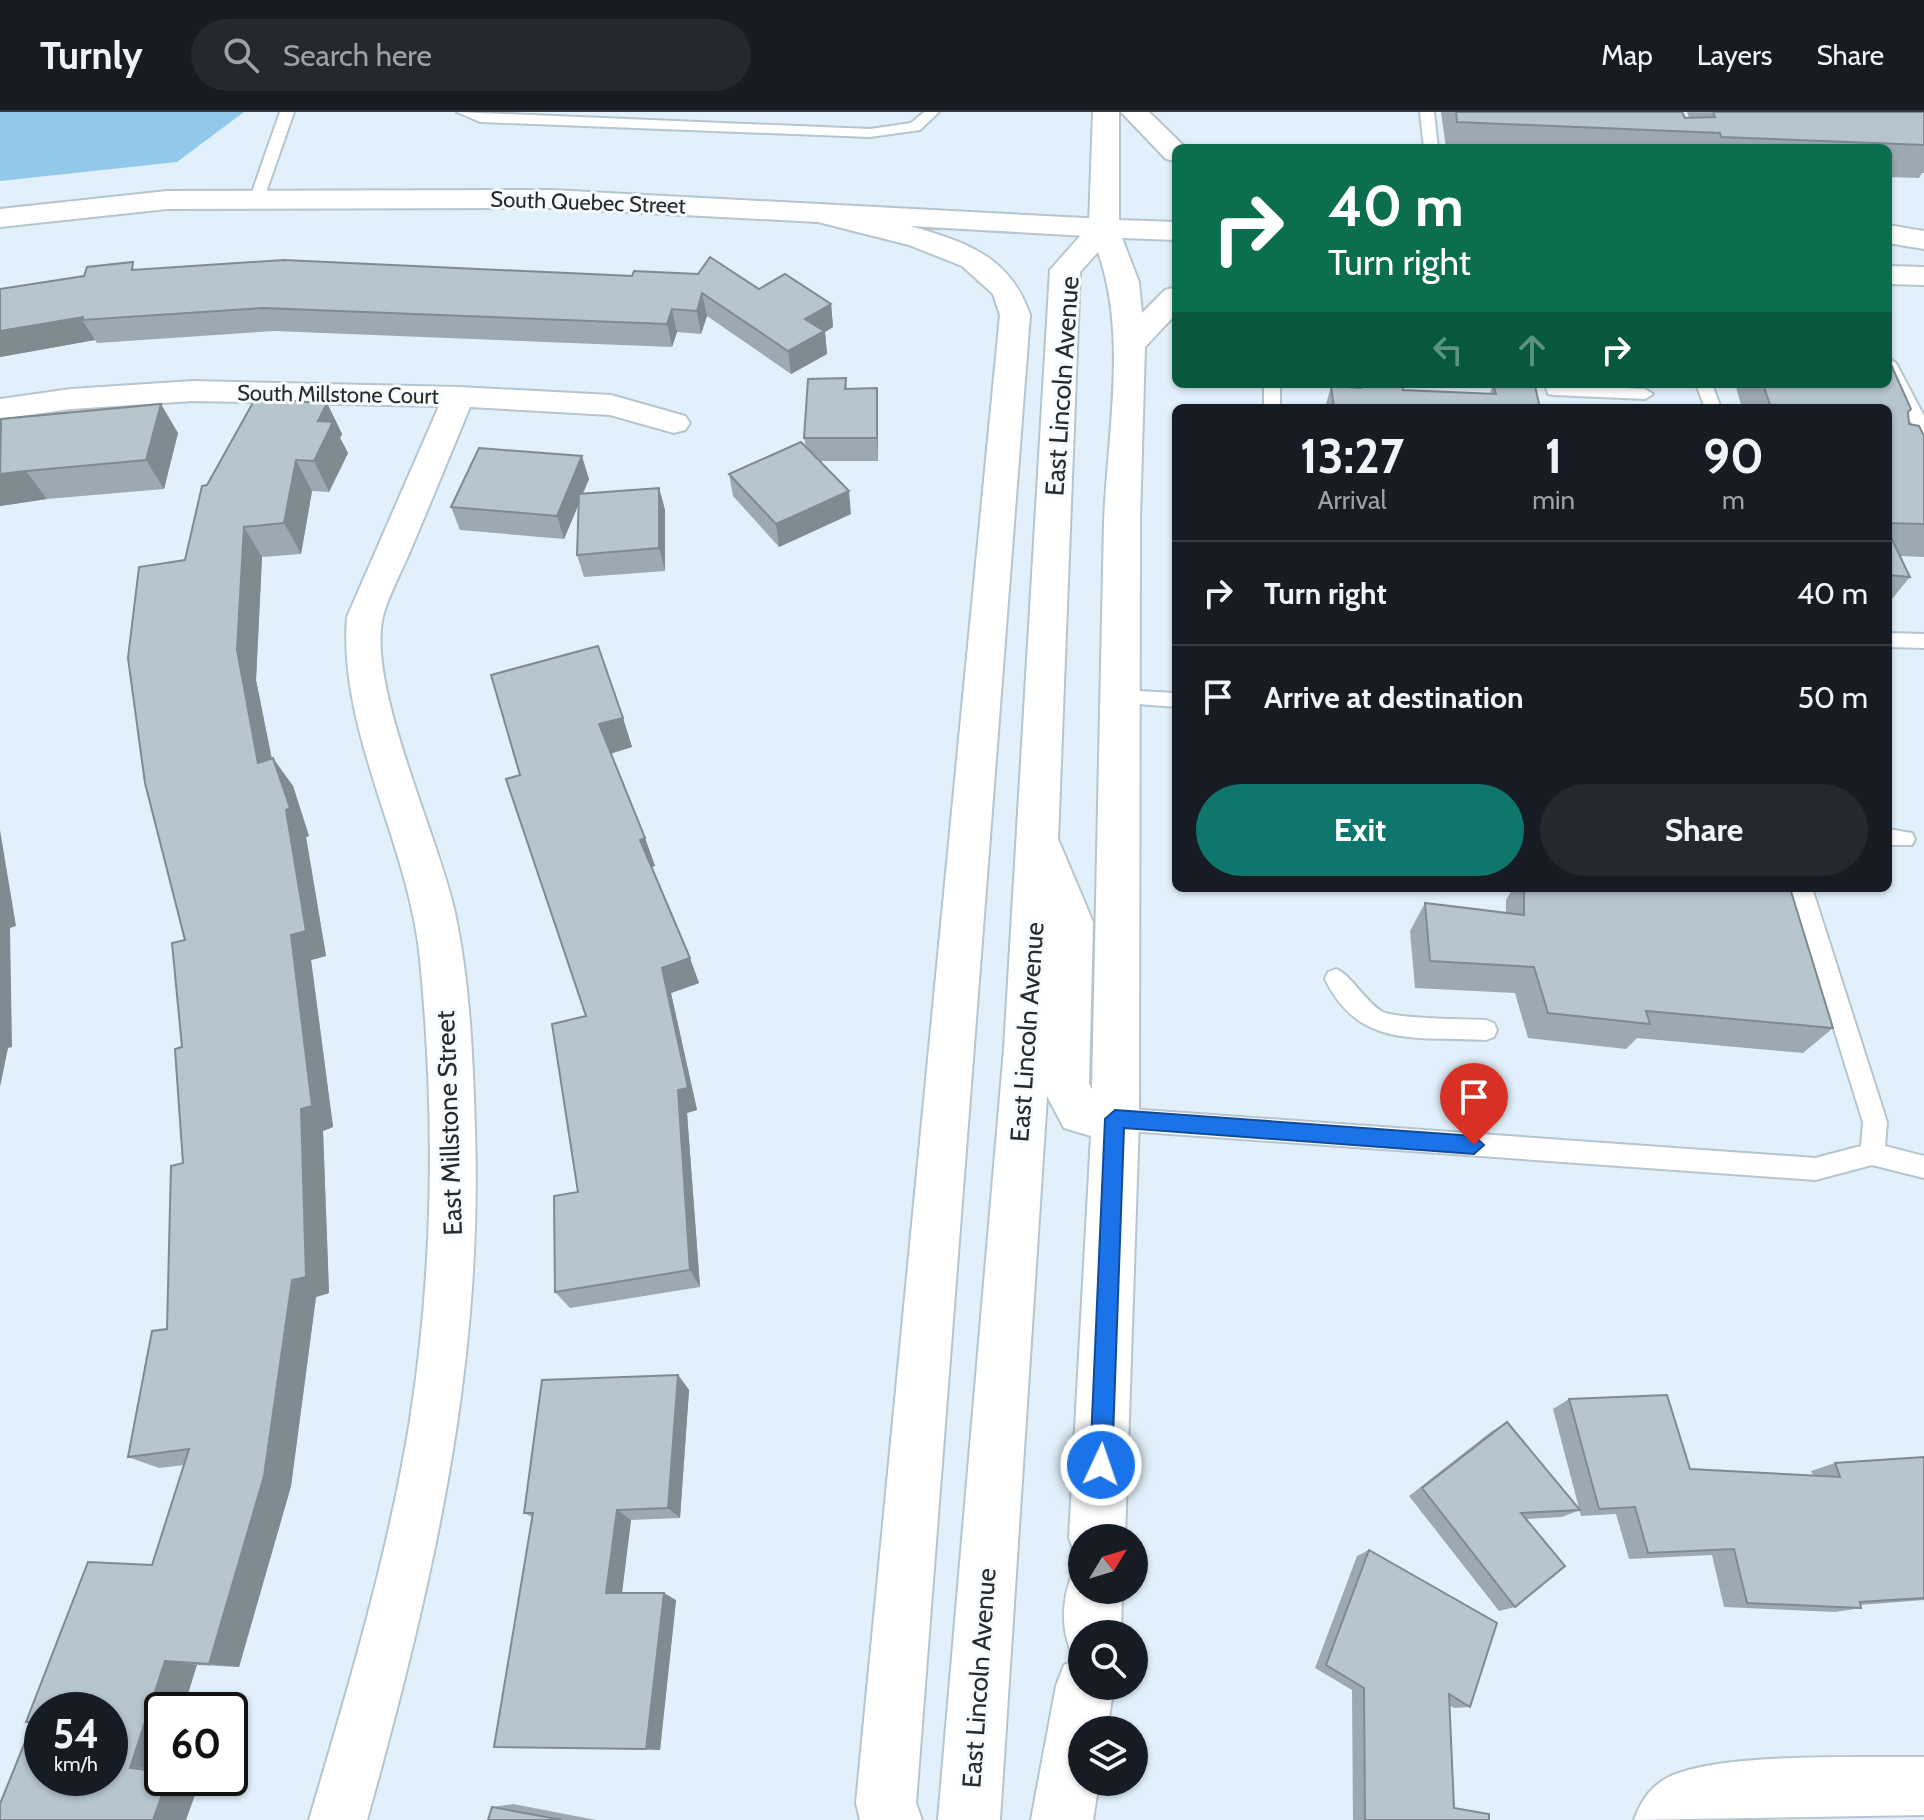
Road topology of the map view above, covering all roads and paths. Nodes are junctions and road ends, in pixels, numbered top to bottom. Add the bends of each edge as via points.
1 (287, 112) edge
2 (464, 112) edge
3 (932, 112) edge
4 (1106, 112) edge
5 (1134, 112) edge
6 (1427, 112) edge
7 (1431, 144) edge
8 (1172, 149) edge
9 (257, 198) junction
10 (814, 212) junction
11 (0, 218) edge
12 (1104, 228) junction
13 (1172, 231) edge
14 (1892, 234) edge
15 (1924, 240) edge
16 (1892, 275) edge
17 (1924, 276) edge
18 (1172, 300) edge
19 (1129, 345) junction
20 (1892, 371) edge
21 (1554, 388) edge
22 (1645, 395) edge
23 (459, 397) junction
24 (0, 409) edge
25 (674, 423) dead end
26 (1924, 432) edge
27 (1892, 640) edge
28 (1924, 641) edge
29 (1120, 697) junction
30 (1172, 700) edge
31 (1038, 837) junction
32 (1802, 892) edge
33 (1336, 979) dead end
34 (1486, 1030) dead end
35 (1115, 1119) junction
36 (1872, 1154) junction
37 (1924, 1167) edge
38 (1098, 1524) edge
39 (1083, 1700) edge
40 (1924, 1786) edge
41 (338, 1820) edge
42 (891, 1820) edge
43 (969, 1820) edge
44 (1062, 1820) edge
45 (1663, 1820) edge

1 - 9 lane
2 - 3 lane via 480,118 870,133 915,127
4 - 12 main road
5 - 8 main road
6 - 7 lane
9 - 10 main road, South Quebec Street via 551,199
9 - 11 main road, South Quebec Street via 167,200
10 - 12 main road, South Quebec Street
10 - 42 main road via 960,254 997,278 1015,315 886,1803
12 - 13 main road, South Quebec Street
12 - 19 main road, East Lincoln Avenue via 1124,282
12 - 31 main road, East Lincoln Avenue via 1065,270
14 - 15 main road
16 - 17 main road
18 - 19 main road
19 - 29 main road, East Lincoln Avenue
20 - 26 lane
21 - 22 lane
23 - 24 street, South Millstone Court via 193,391
23 - 25 street, South Millstone Court via 611,405
23 - 41 street, East Millstone Street via 365,617 361,649 365,687 421,857 441,953 453,1086 453,1250 435,1419 391,1637
27 - 28 lane
29 - 30 lane
29 - 35 main road, East Lincoln Avenue
31 - 35 main road via 1071,922 1066,1088 1081,1113
31 - 43 main road, East Lincoln Avenue
32 - 36 lane via 1875,1122
33 - 34 lane via 1351,1001 1380,1024
35 - 36 lane via 1815,1169
35 - 38 main road, East Lincoln Avenue
36 - 37 lane
39 - 44 main road
40 - 45 street via 1739,1790 1683,1801

